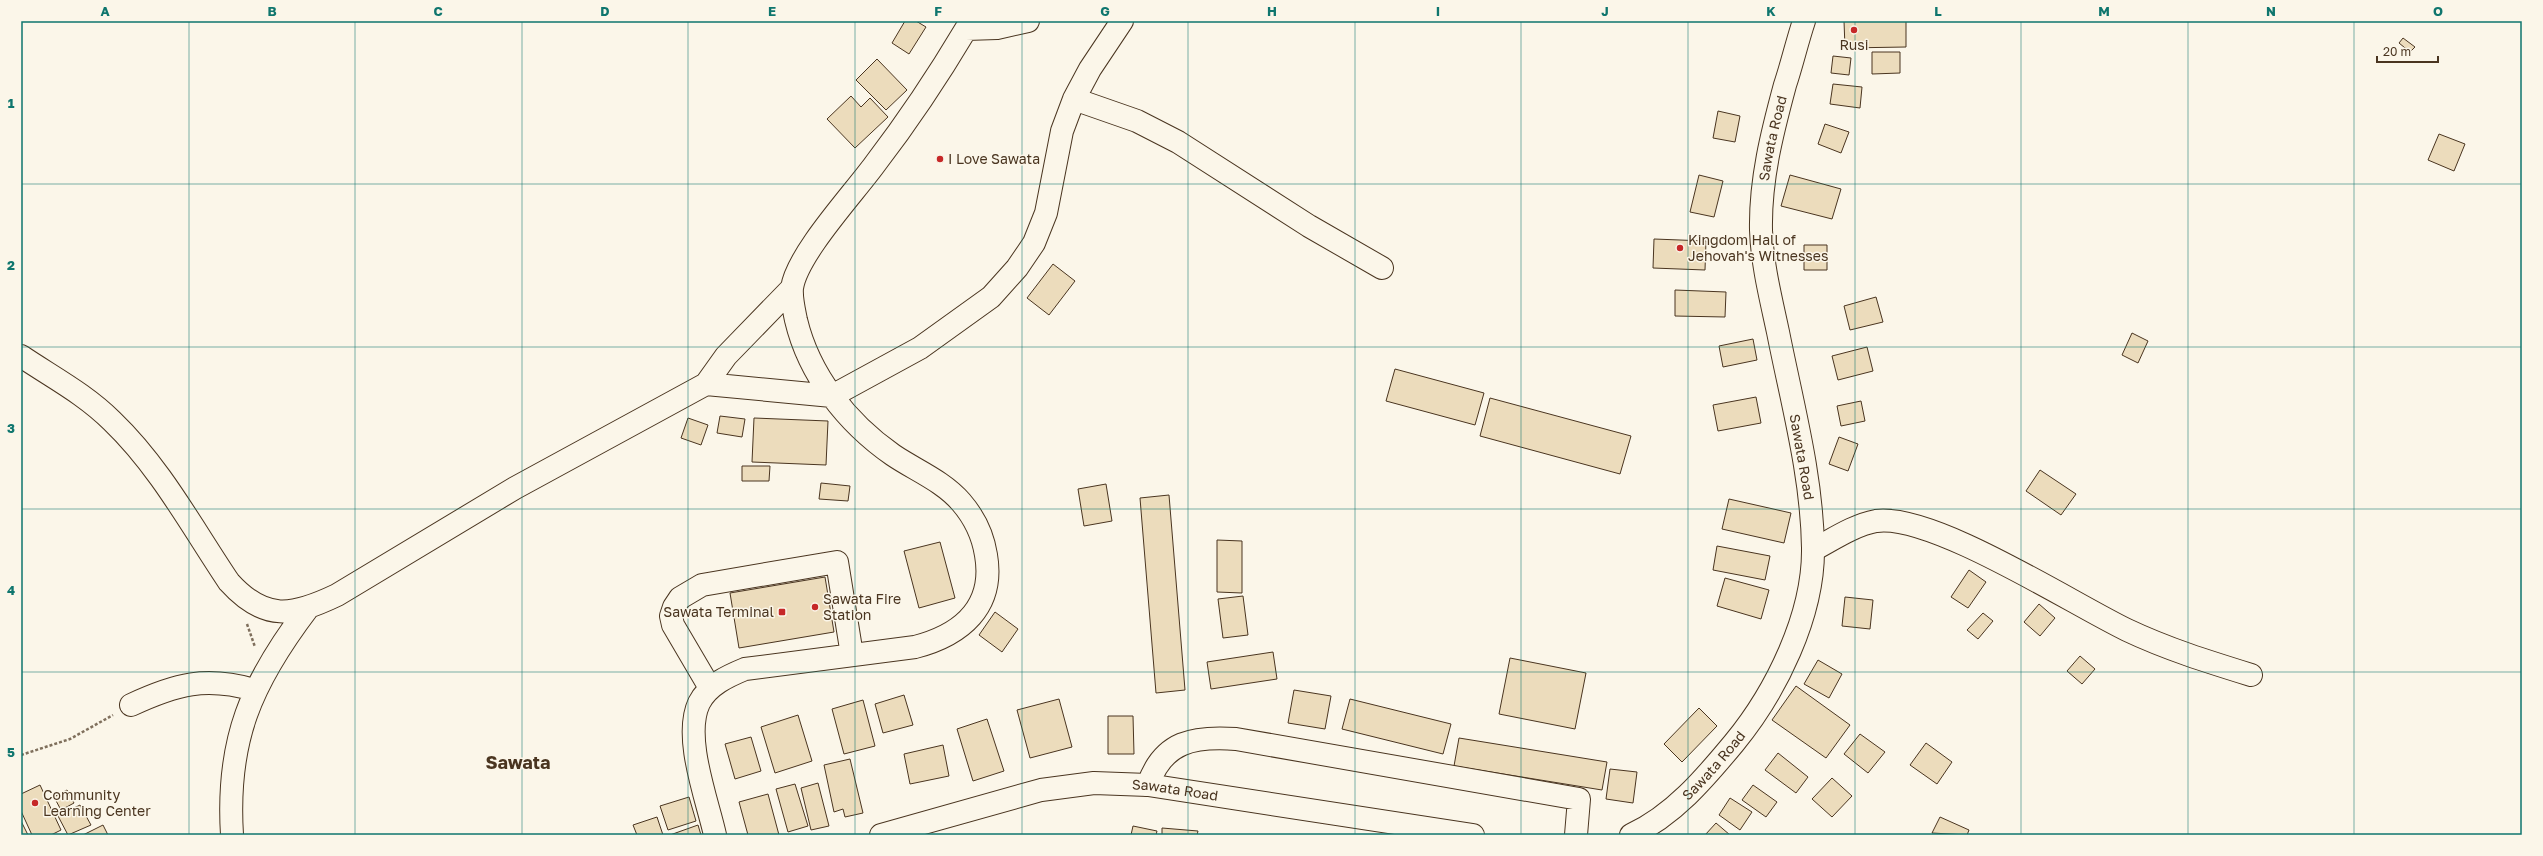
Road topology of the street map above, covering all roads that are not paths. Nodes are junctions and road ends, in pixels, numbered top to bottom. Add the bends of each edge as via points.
1 (1028, 21) edge
2 (1122, 21) edge
3 (1804, 21) edge
4 (964, 25) edge
5 (1074, 99) junction
6 (1382, 268) dead end
7 (792, 288) junction
8 (21, 356) edge
9 (706, 384) junction
10 (832, 396) junction
11 (1813, 550) junction
12 (308, 608) junction
13 (852, 655) junction
14 (2251, 675) dead end
15 (710, 688) junction
16 (254, 690) junction
17 (131, 704) road end
18 (1148, 785) junction
19 (1644, 833) edge
20 (232, 835) edge
21 (715, 835) edge
22 (881, 835) edge
23 (1473, 835) edge
24 (1576, 835) edge

1 - 4 street via 997,28
2 - 5 street via 1090,69
3 - 11 street, Sawata Road via 1770,139 1762,186 1761,232 1811,500
4 - 7 street via 906,123 810,251
5 - 6 street via 1137,121 1178,142 1309,226
5 - 10 street via 1062,131 1046,213 1034,243 1017,268 991,297 920,348
7 - 9 street via 726,356
7 - 10 street via 799,332 807,353
8 - 12 street via 85,397 112,420 140,450 241,596 273,611
9 - 10 street
9 - 12 street via 515,488 337,594
10 - 13 street via 867,436 944,487 961,502 975,522 984,544 988,565 987,587 981,603 970,618 953,633 935,642 915,647
11 - 14 street via 1876,521 1903,522 1940,534 1974,550 2126,629 2174,650
11 - 19 street, Sawata Road via 1808,591 1797,635 1775,681 1744,730 1712,770 1681,802
12 - 16 street
13 - 15 street via 745,669 727,676
13 - 15 street via 836,562 702,585 680,598 671,616 677,634
15 - 21 street via 699,702 693,732
16 - 17 street via 211,681 157,692
16 - 20 street via 241,726 234,761 230,803
18 - 22 street, Sawata Road via 1094,783 1041,790
18 - 23 street, Sawata Road
18 - 24 street via 1153,770 1164,754 1182,744 1206,737 1236,738 1579,799

